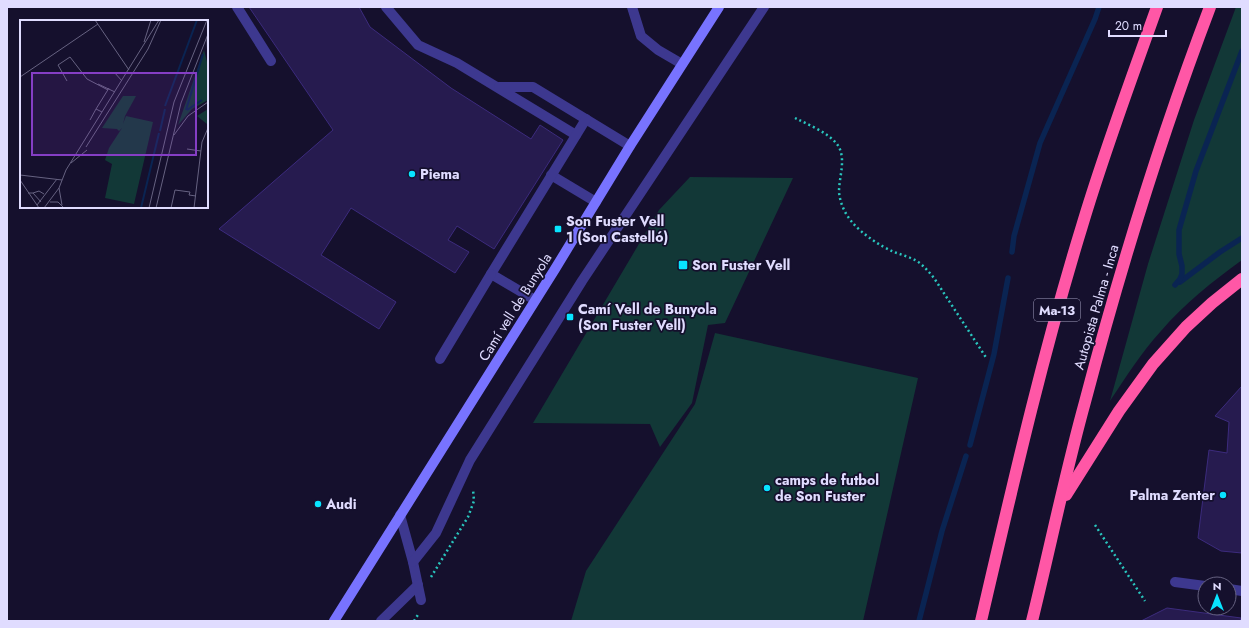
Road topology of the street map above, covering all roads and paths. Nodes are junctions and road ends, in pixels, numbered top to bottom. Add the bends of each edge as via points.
1 (237, 7) edge
2 (386, 7) edge
3 (632, 7) edge
4 (719, 7) edge
5 (764, 7) edge
6 (1157, 7) edge
7 (1210, 7) edge
8 (270, 60) dead end
9 (682, 64) junction
10 (499, 88) junction
11 (796, 118) dead end
12 (586, 119) junction
13 (576, 135) junction
14 (630, 146) junction
15 (551, 175) junction
16 (596, 202) junction
17 (491, 274) junction
18 (1242, 279) edge
19 (536, 300) junction
20 (440, 359) dead end
21 (987, 359) dead end
22 (1060, 504) junction
23 (400, 515) junction
24 (1095, 525) dead end
25 (413, 562) junction
26 (1175, 582) dead end
27 (418, 585) junction
28 (1197, 585) edge
29 (420, 600) dead end
30 (1145, 601) dead end
31 (334, 621) edge
32 (381, 621) edge
33 (981, 621) edge
34 (1032, 621) edge

1 - 8 lane
2 - 10 lane via 418,45 457,63
3 - 9 lane via 641,36
4 - 9 main road, Camí vell de Bunyola
5 - 25 lane via 578,287 470,460 436,533
6 - 33 highway, Ma-13 via 1110,137 1058,307
7 - 22 highway, Autopista Palma - Inca via 1133,232 1084,404
9 - 14 main road, Camí vell de Bunyola
10 - 12 lane via 533,86
10 - 13 lane
11 - 21 path via 826,134 837,144 842,158 839,193 843,208 852,222 865,234 892,251 926,268
12 - 13 lane
12 - 14 lane
13 - 15 lane
14 - 16 main road, Camí vell de Bunyola
15 - 16 lane
15 - 17 lane
16 - 19 main road, Camí vell de Bunyola
17 - 19 lane
17 - 20 lane
18 - 22 highway via 1186,327 1152,364
19 - 23 main road, Camí vell de Bunyola
22 - 34 highway, Autopista Palma - Inca
23 - 25 lane
23 - 31 main road, Camí vell de Bunyola
24 - 30 path
25 - 27 lane
26 - 28 lane
27 - 29 lane
27 - 32 lane

